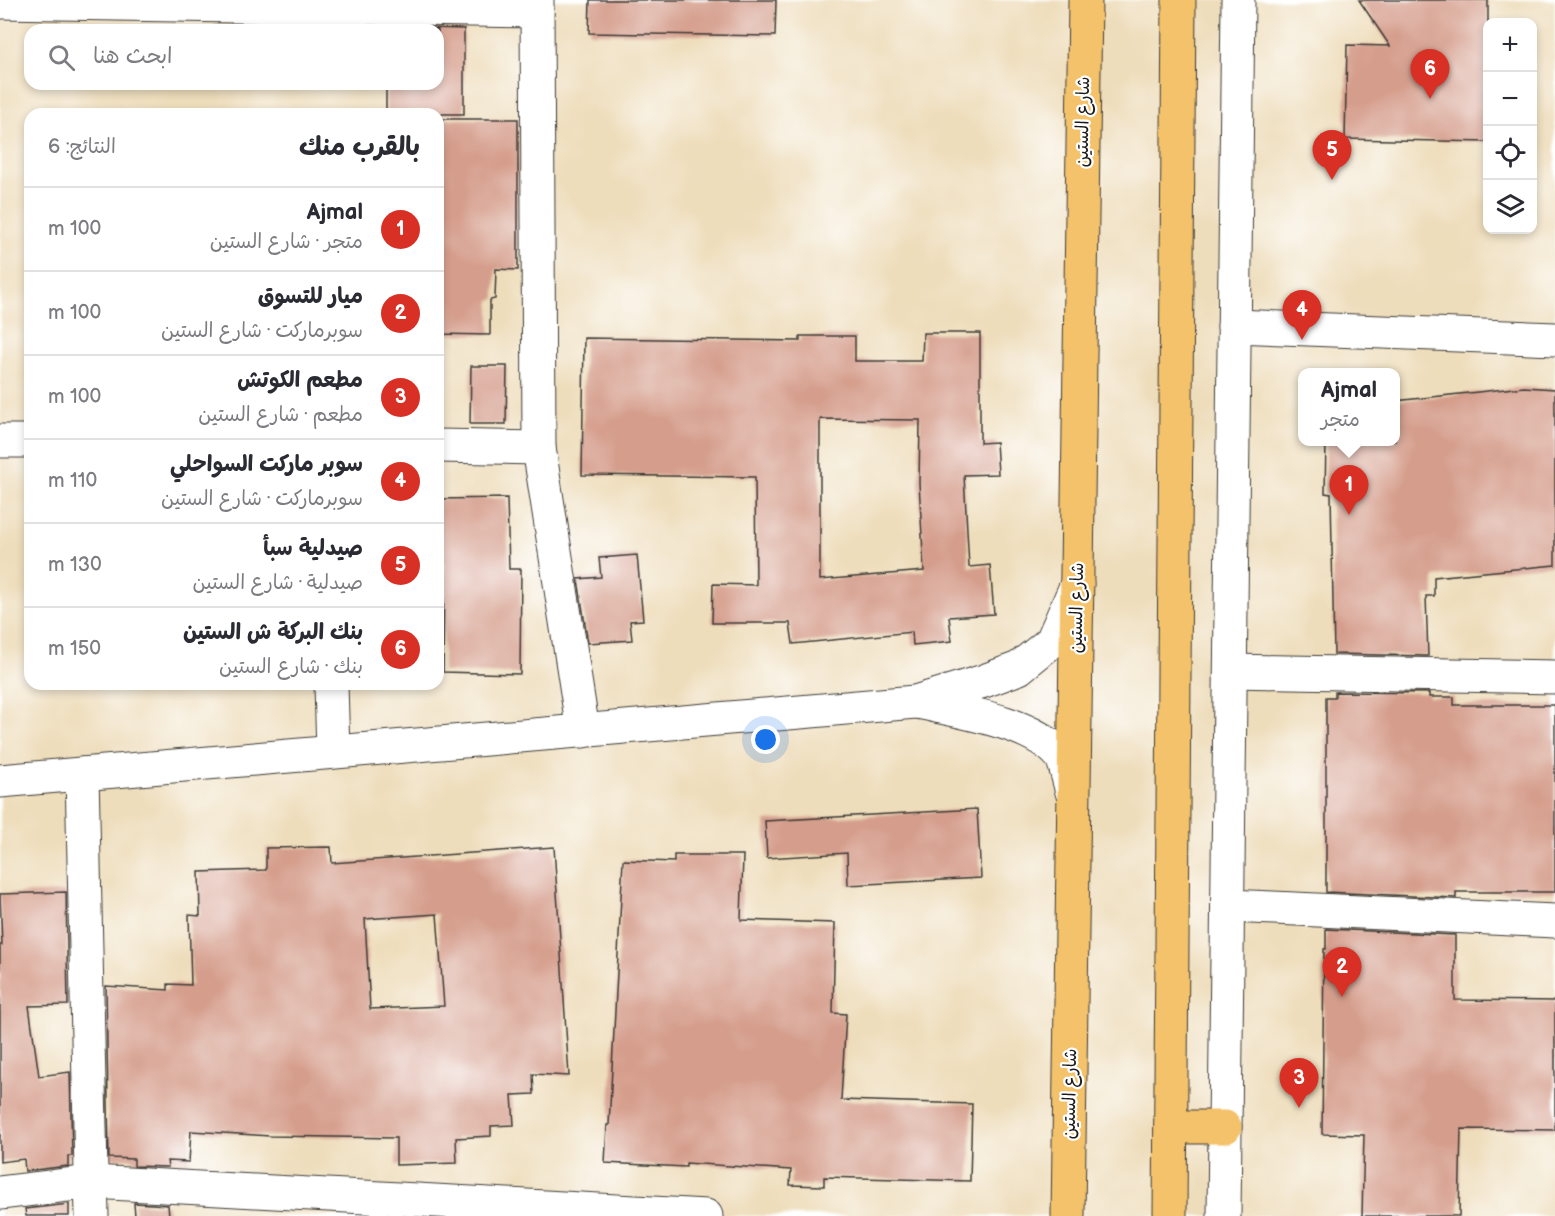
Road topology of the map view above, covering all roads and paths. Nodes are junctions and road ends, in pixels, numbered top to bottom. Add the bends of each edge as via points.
1 (1085, 0) edge
2 (1179, 0) edge
3 (1238, 0) edge
4 (0, 2) edge
5 (180, 2) edge
6 (537, 5) edge
7 (1234, 326) junction
8 (1555, 339) edge
9 (0, 441) edge
10 (24, 441) edge
11 (444, 446) edge
12 (538, 448) junction
13 (1077, 584) junction
14 (1231, 671) junction
15 (1555, 677) edge
16 (331, 690) edge
17 (915, 702) junction
18 (583, 731) junction
19 (333, 752) junction
20 (82, 774) junction
21 (0, 781) edge
22 (1074, 798) junction
23 (1228, 906) junction
24 (1555, 921) edge
25 (1225, 1126) junction
26 (1171, 1127) junction
27 (92, 1182) junction
28 (0, 1193) edge
29 (92, 1216) edge
30 (706, 1216) edge
31 (1068, 1216) edge
32 (1170, 1216) edge
33 (1224, 1216) edge

1 - 13 main road, شارع الستين
2 - 26 main road
3 - 7 street
4 - 5 street
5 - 6 street
6 - 12 street
7 - 8 street
7 - 14 street
9 - 10 street
11 - 12 street
12 - 18 street
13 - 17 street via 1052,641 1019,668
13 - 22 main road, شارع الستين
14 - 15 street
14 - 23 street
16 - 19 street
17 - 18 street
17 - 22 street via 986,717 1038,737 1062,756
18 - 19 street
19 - 20 street
20 - 21 street
20 - 27 street
22 - 31 main road, شارع الستين
23 - 24 street
23 - 25 street
25 - 26 main road
25 - 33 street
26 - 32 main road
27 - 28 street
27 - 29 street
27 - 30 street

